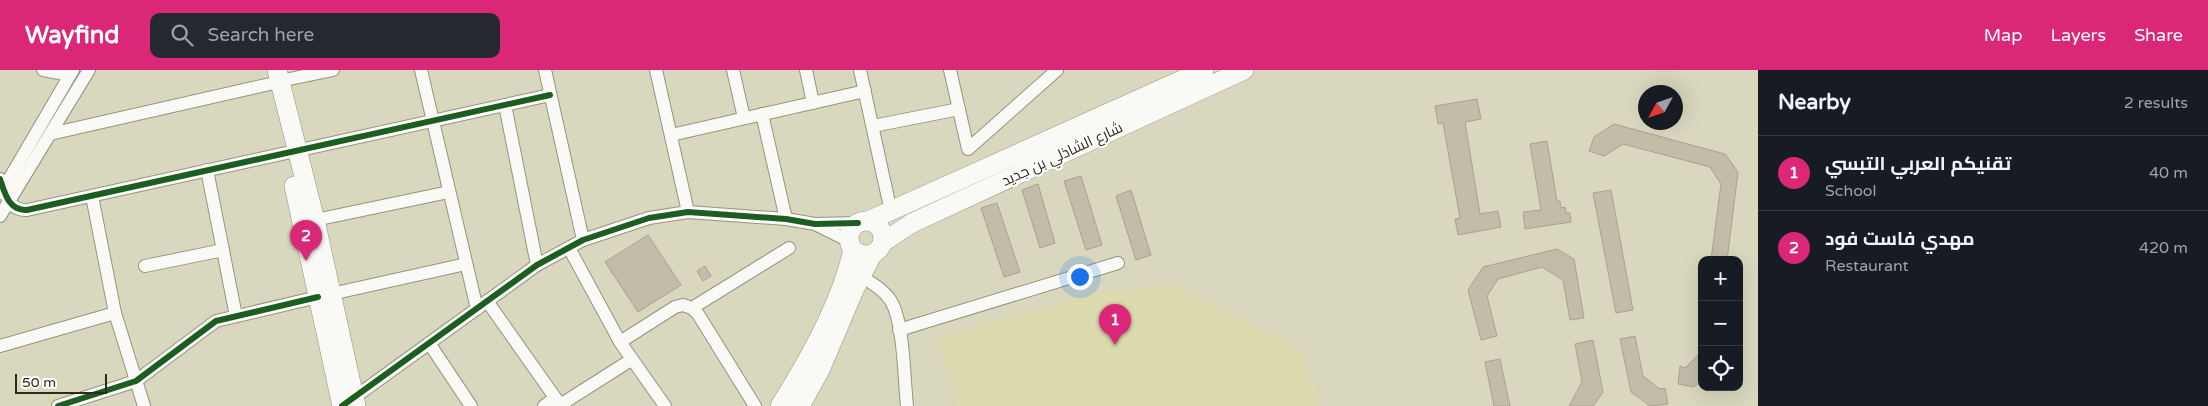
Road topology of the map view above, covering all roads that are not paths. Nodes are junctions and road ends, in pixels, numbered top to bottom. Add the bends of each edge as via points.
1 (42, 70) edge
2 (89, 70) edge
3 (333, 70) edge
4 (421, 70) edge
5 (545, 70) edge
6 (656, 70) edge
7 (733, 70) edge
8 (806, 70) edge
9 (860, 70) edge
10 (950, 70) edge
11 (1057, 70) edge
12 (1204, 70) edge
13 (1244, 70) edge
14 (71, 73) edge
15 (273, 76) edge
16 (865, 91) junction
17 (550, 95) junction
18 (813, 102) junction
19 (505, 105) junction
20 (959, 110) junction
21 (762, 114) junction
22 (744, 118) junction
23 (433, 120) junction
24 (873, 126) junction
25 (50, 134) junction
26 (671, 135) junction
27 (291, 152) junction
28 (207, 170) junction
29 (3, 191) edge
30 (450, 192) junction
31 (92, 196) junction
32 (688, 212) junction
33 (891, 212) junction
34 (0, 216) edge
35 (786, 219) junction
36 (315, 220) junction
37 (863, 222) junction
38 (815, 224) junction
39 (583, 240) junction
40 (851, 245) junction
41 (569, 248) junction
42 (789, 248) dead end
43 (878, 248) junction
44 (223, 250) junction
45 (1118, 262) dead end
46 (466, 264) junction
47 (537, 265) junction
48 (145, 266) dead end
49 (862, 277) junction
50 (325, 296) junction
51 (488, 301) junction
52 (692, 308) junction
53 (477, 309) junction
54 (115, 313) junction
55 (236, 316) junction
56 (899, 330) junction
57 (620, 342) junction
58 (429, 344) junction
59 (0, 346) edge
60 (631, 360) junction
61 (136, 381) junction
62 (559, 403) edge
63 (348, 404) edge
64 (58, 406) edge
65 (144, 406) edge
66 (471, 406) edge
67 (544, 406) edge
68 (665, 406) edge
69 (755, 406) edge
70 (780, 406) edge
71 (800, 406) edge
72 (907, 406) edge

1 - 14 street
2 - 25 street
3 - 15 street
4 - 23 street
5 - 17 street
6 - 26 street
7 - 22 street
8 - 18 street
9 - 16 street
10 - 20 street
11 - 20 street via 968,149
12 - 33 main road, شارع الشاذلي بن جديد
13 - 43 main road, شارع الشاذلي بن جديد via 912,223
14 - 29 street
15 - 25 street
15 - 27 main road
16 - 18 street
16 - 24 street
17 - 19 street
17 - 39 street
18 - 21 street
19 - 23 street
19 - 47 street
20 - 24 street
21 - 22 street
21 - 35 street
22 - 26 street
23 - 27 street
23 - 30 street
24 - 33 street
25 - 29 street
26 - 32 street
27 - 28 street
27 - 36 main road
27 - 50 main road
28 - 31 street
28 - 44 street
29 - 31 street via 16,208 25,210
29 - 34 street
30 - 36 street
30 - 46 street
31 - 54 street
32 - 35 street
32 - 39 street via 648,218
33 - 37 main road, شارع الشاذلي بن جديد
35 - 38 street
36 - 50 main road
37 - 38 street
37 - 40 main road via 852,228
37 - 43 main road via 875,223 882,229
38 - 40 street
39 - 41 street
40 - 43 main road via 860,254
40 - 70 main road via 848,267 820,336
41 - 47 street
41 - 57 street
42 - 52 street
43 - 49 main road
44 - 48 street
44 - 55 street
45 - 56 street
46 - 50 street
46 - 53 street
47 - 51 street
49 - 56 street via 884,292 892,302
49 - 71 main road
50 - 55 street
50 - 63 main road
51 - 53 street
51 - 62 street
52 - 57 street via 675,307
52 - 69 street via 704,322
53 - 58 street
54 - 59 street
54 - 61 street
55 - 61 street via 216,321
56 - 72 street
57 - 60 street
58 - 63 street
58 - 66 street
60 - 62 street
60 - 68 street
61 - 64 street
61 - 65 street
62 - 67 street

